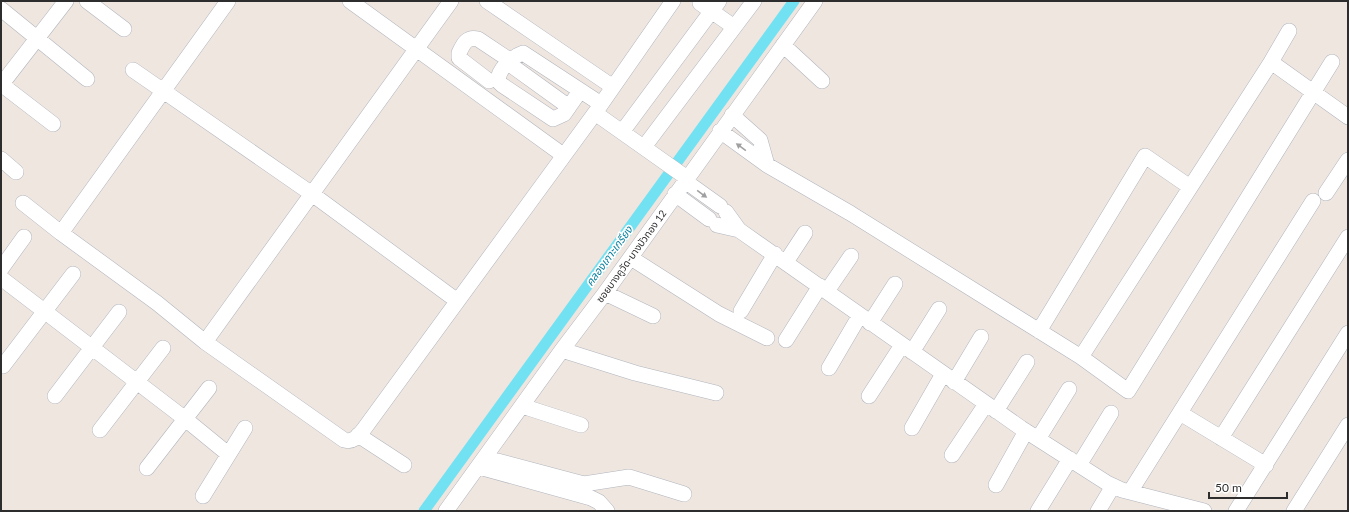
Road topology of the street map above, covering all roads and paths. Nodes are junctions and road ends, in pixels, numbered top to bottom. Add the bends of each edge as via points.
1 (66, 1) edge
2 (86, 1) edge
3 (228, 1) edge
4 (350, 1) edge
5 (451, 1) edge
6 (487, 1) edge
7 (673, 1) edge
8 (754, 1) edge
9 (815, 1) edge
10 (711, 5) edge
11 (1, 9) edge
12 (734, 27) junction
13 (124, 29) dead end
14 (1289, 31) dead end
15 (37, 39) junction
16 (783, 45) junction
17 (416, 50) junction
18 (509, 62) junction
19 (1271, 62) junction
20 (1332, 62) dead end
21 (133, 70) dead end
22 (87, 79) dead end
23 (489, 81) dead end
24 (822, 81) dead end
25 (1, 84) edge
26 (613, 87) junction
27 (165, 90) junction
28 (580, 91) junction
29 (1313, 92) junction
30 (569, 107) junction
31 (598, 109) junction
32 (732, 115) junction
33 (1348, 118) edge
34 (53, 124) dead end
35 (622, 132) junction
36 (720, 132) junction
37 (644, 147) junction
38 (564, 155) junction
39 (1, 159) edge
40 (1348, 160) edge
41 (767, 165) junction
42 (16, 172) dead end
43 (682, 176) junction
44 (1190, 187) junction
45 (1326, 193) dead end
46 (312, 194) junction
47 (675, 194) junction
48 (1313, 201) dead end
49 (23, 203) dead end
50 (739, 230) junction
51 (60, 233) junction
52 (805, 233) dead end
53 (24, 236) dead end
54 (1348, 237) edge
55 (851, 256) dead end
56 (630, 258) junction
57 (780, 258) junction
58 (1, 269) edge
59 (74, 274) dead end
60 (1, 278) edge
61 (895, 284) dead end
62 (824, 289) junction
63 (605, 293) junction
64 (456, 300) junction
65 (939, 309) dead end
66 (46, 311) junction
67 (741, 311) dead end
68 (119, 312) dead end
69 (653, 316) dead end
70 (865, 319) junction
71 (1039, 331) junction
72 (1348, 333) edge
73 (982, 337) dead end
74 (767, 338) dead end
75 (786, 340) dead end
76 (205, 342) junction
77 (93, 347) junction
78 (163, 348) dead end
79 (907, 349) junction
80 (562, 350) junction
81 (1081, 357) junction
82 (1027, 362) dead end
83 (3, 366) dead end
84 (829, 368) dead end
85 (948, 378) junction
86 (137, 382) junction
87 (209, 388) dead end
88 (1069, 389) dead end
89 (716, 393) dead end
90 (55, 396) dead end
91 (869, 396) dead end
92 (522, 406) junction
93 (991, 408) junction
94 (1111, 413) dead end
95 (1180, 413) junction
96 (184, 418) junction
97 (580, 425) dead end
98 (1348, 425) edge
99 (245, 428) dead end
100 (912, 428) dead end
101 (100, 430) dead end
102 (358, 435) junction
103 (1032, 435) junction
104 (1221, 438) junction
105 (228, 454) junction
106 (952, 455) dead end
107 (482, 462) junction
108 (1074, 462) junction
109 (404, 465) dead end
110 (1266, 465) junction
111 (147, 468) dead end
112 (996, 485) dead end
113 (1113, 486) junction
114 (1130, 492) junction
115 (684, 494) dead end
116 (203, 496) dead end
117 (1162, 506) edge
118 (446, 511) edge
119 (607, 511) edge
120 (1038, 511) edge
121 (1098, 511) edge
122 (1204, 511) edge
123 (1236, 511) edge
124 (1294, 511) edge

1 - 15 street
2 - 13 street
3 - 27 street
4 - 17 street
5 - 17 street
6 - 26 street
7 - 26 street
8 - 12 street
9 - 16 street, ซอยบางคูวัด-บางบัวทอง 12
10 - 12 street
10 - 35 street
11 - 15 street
12 - 37 street
14 - 19 street
15 - 22 street
15 - 25 street
16 - 24 street
16 - 32 street, ซอยบางคูวัด-บางบัวทอง 12
17 - 38 street
17 - 46 street
18 - 23 street via 478,39 468,39 459,53 460,58
18 - 28 street via 523,53
18 - 30 street
18 - 30 street via 498,76 498,81 508,89 550,118 560,118
19 - 29 street
19 - 44 street
20 - 29 street
21 - 27 street
25 - 34 street
26 - 31 street
27 - 46 street
27 - 51 street
28 - 30 street
28 - 31 street
29 - 33 street
29 - 81 street via 1128,391
31 - 35 street
31 - 38 street
32 - 36 street, ซอยบางคูวัด-บางบัวทอง 12
32 - 41 street via 760,140
35 - 37 street
41 -> 36 street
36 - 43 street, ซอยบางคูวัด-บางบัวทอง 12
37 - 43 street
38 - 64 street
39 - 42 street
40 - 45 street
41 - 71 street via 850,213
43 - 47 street, ซอยบางคูวัด-บางบัวทอง 12
43 -> 50 street via 723,209
44 - 71 street via 1145,156
44 - 81 street
46 - 64 street
46 - 76 street
47 - 50 street via 713,222
47 - 56 street, ซอยบางคูวัด-บางบัวทอง 12
48 - 95 street
49 - 51 street
50 - 57 street
51 - 76 street via 157,303
52 - 57 street
53 - 58 street
54 - 104 street
55 - 62 street
56 - 63 street, ซอยบางคูวัด-บางบัวทอง 12
56 - 74 street via 719,314
57 - 62 street
57 - 67 street
59 - 66 street
60 - 66 street
61 - 70 street
62 - 70 street
62 - 75 street
63 - 69 street
63 - 80 street, ซอยบางคูวัด-บางบัวทอง 12
64 - 102 street
65 - 79 street
66 - 77 street
66 - 83 street
68 - 77 street
70 - 79 street
70 - 84 street
71 - 81 street
72 - 110 street
73 - 85 street
76 - 102 street via 344,440 353,440
77 - 86 street
77 - 90 street
78 - 86 street
79 - 85 street
79 - 91 street
80 - 89 street via 635,373
80 - 92 street, ซอยบางคูวัด-บางบัวทอง 12
82 - 93 street
85 - 93 street
85 - 100 street
86 - 96 street
86 - 101 street
87 - 96 street
88 - 103 street
92 - 97 street
92 - 107 street, ซอยบางคูวัด-บางบัวทอง 12
93 - 103 street
93 - 106 street
94 - 108 street
95 - 104 street
95 - 114 street
96 - 105 street
96 - 111 street
98 - 124 street
99 - 105 street
102 - 109 street
103 - 108 street
103 - 112 street
104 - 110 street
105 - 116 street
107 - 115 street via 584,484 629,477
107 - 118 street, ซอยบางคูวัด-บางบัวทอง 12
107 - 119 street via 590,498 599,502
108 - 113 street
108 - 120 street
110 - 123 street
113 - 114 street
113 - 121 street
114 - 117 street
117 - 122 street

